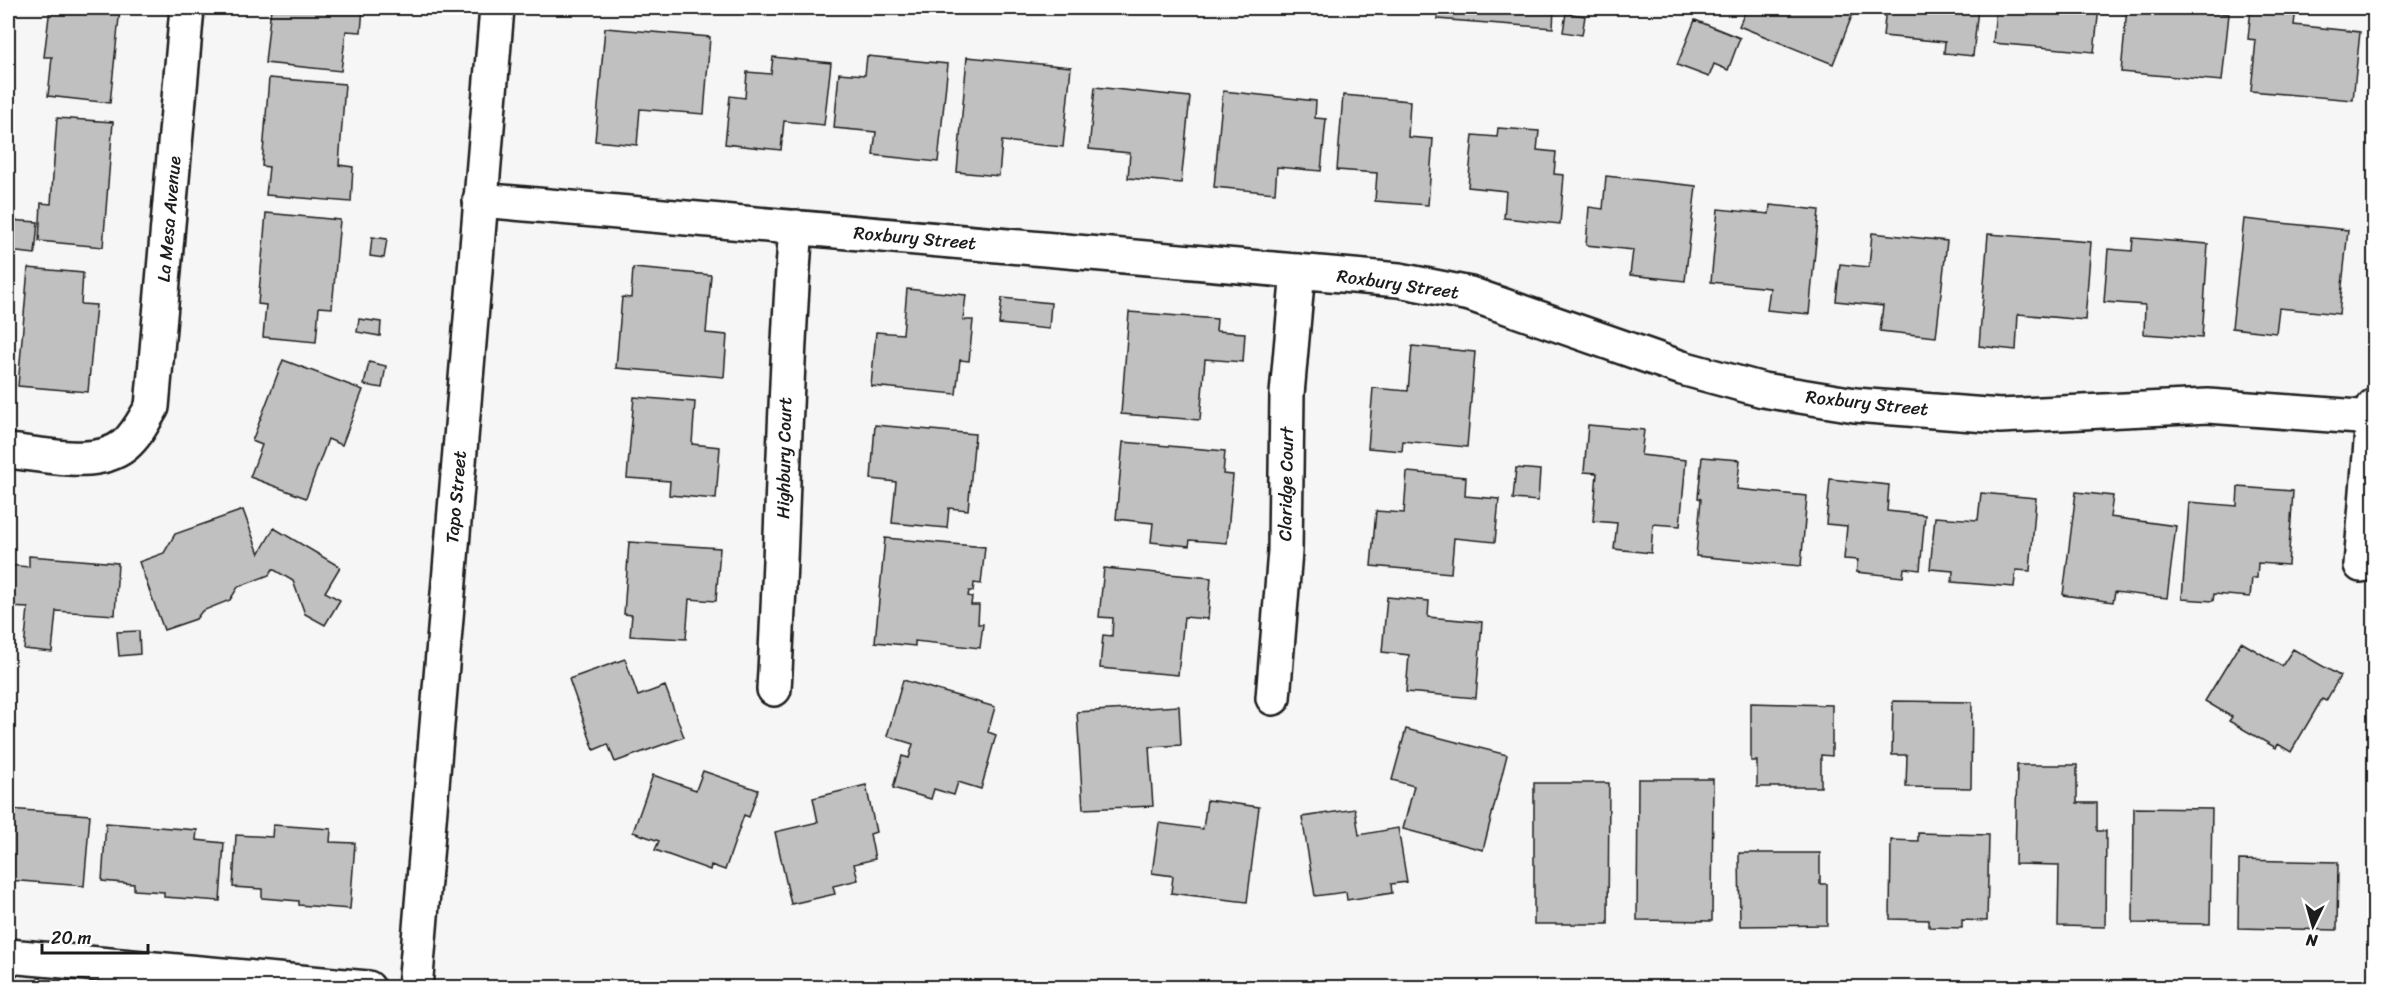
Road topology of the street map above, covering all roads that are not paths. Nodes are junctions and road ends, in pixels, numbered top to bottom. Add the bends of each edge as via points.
1 (187, 8) edge
2 (497, 8) edge
3 (480, 200) junction
4 (796, 227) junction
5 (1298, 271) junction
6 (2374, 412) edge
7 (8, 451) edge
8 (2361, 565) dead end
9 (774, 689) dead end
10 (1273, 698) dead end
11 (8, 956) edge
12 (368, 987) edge
13 (415, 987) edge

1 - 7 street, La Mesa Avenue via 152,407 124,446 103,456
2 - 3 street, Tapo Street
3 - 4 street, Roxbury Street
3 - 13 street, Tapo Street
4 - 5 street, Roxbury Street
4 - 9 street, Highbury Court via 786,363
5 - 6 street, Roxbury Street via 1399,280 1470,294 1682,368 1763,390 1855,405 2000,416 2208,406
5 - 10 street, Claridge Court via 1287,394 1285,551
6 - 8 street
11 - 12 street

